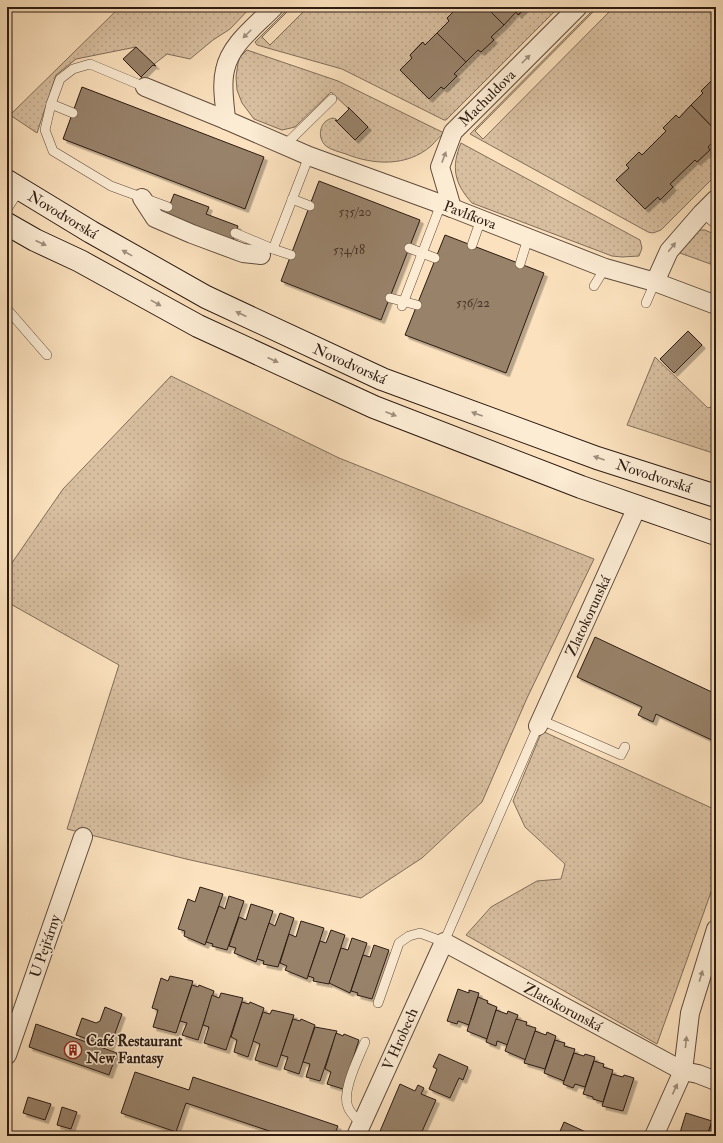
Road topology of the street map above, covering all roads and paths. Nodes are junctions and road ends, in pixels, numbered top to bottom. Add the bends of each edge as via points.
1 (274, 7) edge
2 (578, 7) edge
3 (146, 87) joint
4 (332, 99) dead end
5 (51, 104) junction
6 (73, 113) dead end
7 (226, 120) junction
8 (285, 145) junction
9 (309, 156) junction
10 (13, 185) edge
11 (142, 198) junction
12 (292, 199) junction
13 (716, 199) edge
14 (310, 206) dead end
15 (446, 206) junction
16 (168, 207) dead end
17 (7, 209) edge
18 (709, 218) edge
19 (481, 220) junction
20 (7, 224) edge
21 (235, 233) dead end
22 (528, 238) junction
23 (472, 245) dead end
24 (409, 248) dead end
25 (267, 252) junction
26 (423, 252) junction
27 (291, 255) dead end
28 (435, 258) dead end
29 (520, 264) dead end
30 (605, 268) junction
31 (655, 282) junction
32 (594, 286) dead end
33 (390, 298) dead end
34 (403, 304) junction
35 (646, 304) dead end
36 (417, 305) dead end
37 (716, 305) edge
38 (7, 309) edge
39 (47, 355) dead end
40 (716, 496) edge
41 (637, 507) junction
42 (716, 534) edge
43 (539, 723) junction
44 (625, 747) dead end
45 (83, 837) dead end
46 (716, 929) edge
47 (444, 942) junction
48 (378, 1003) dead end
49 (365, 1042) dead end
50 (7, 1055) edge
51 (683, 1071) junction
52 (716, 1081) edge
53 (358, 1130) edge
54 (654, 1136) edge

1 -> 7 street via 238,43 230,55 225,70
15 -> 2 street, Machuldova via 440,168 453,132
3 - 5 lane via 90,64 73,69 60,79
3 - 7 street, Pavlíkova
4 - 8 lane
5 - 6 lane
5 - 11 lane via 45,130 53,151 110,186
7 - 8 street, Pavlíkova
8 - 9 street, Pavlíkova
9 - 12 lane
9 - 15 street, Pavlíkova
10 - 17 lane
40 -> 10 main road, Novodvorská via 597,458 382,379 206,297
11 - 16 lane
11 - 25 street via 155,218 192,234 243,253
12 - 14 lane
12 - 25 lane
13 - 18 street
15 - 19 street, Pavlíkova
15 - 26 lane
31 -> 18 street via 669,251
19 - 22 street, Pavlíkova
19 - 23 lane
20 -> 41 main road, Novodvorská via 198,326 374,407
21 - 25 lane
22 - 29 lane
22 - 30 street, Pavlíkova
24 - 26 lane
25 - 27 lane
26 - 28 lane
26 - 34 lane
30 - 31 street, Pavlíkova
30 - 32 lane
31 - 35 lane
31 - 37 street, Pavlíkova
33 - 34 lane
34 - 36 lane
38 - 39 lane
41 - 42 main road, Novodvorská
41 - 43 street, Zlatokorunská
43 - 44 lane via 621,755
43 - 47 lane
45 - 50 street, U Pejřárny
51 -> 46 street via 690,1013
47 - 48 lane via 420,933 409,936 399,943
47 - 51 street, Zlatokorunská
47 - 53 street, V Hrobech
49 - 53 lane via 347,1089 346,1100
51 - 52 street, Zlatokorunská
54 -> 51 street

